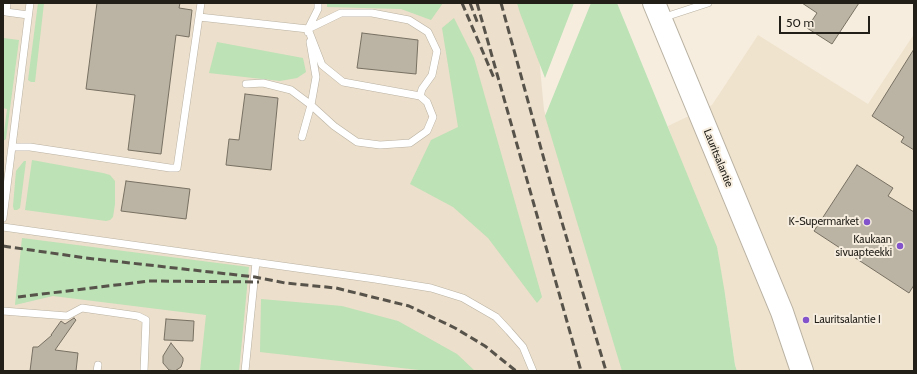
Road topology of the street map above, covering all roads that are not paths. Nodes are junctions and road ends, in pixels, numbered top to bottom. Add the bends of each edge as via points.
1 (7, 3) edge
2 (30, 3) edge
3 (201, 3) edge
4 (318, 3) edge
5 (708, 3) edge
6 (657, 11) edge
7 (28, 15) junction
8 (199, 17) junction
9 (308, 29) junction
10 (246, 84) dead end
11 (420, 96) junction
12 (311, 105) junction
13 (302, 137) dead end
14 (12, 147) junction
15 (5, 181) edge
16 (3, 218) edge
17 (3, 227) edge
18 (256, 262) junction
19 (3, 312) edge
20 (782, 312) junction
21 (144, 371) edge
22 (245, 371) edge
23 (533, 371) edge
24 (802, 371) edge
25 (810, 371) edge

1 - 7 lane via 6,12
2 - 7 lane
3 - 8 lane
4 - 9 lane via 318,9
5 - 6 lane
6 - 20 main road, Lauritsalantie
7 - 14 lane
8 - 9 lane
8 - 14 lane via 177,168 30,147
9 - 11 lane via 322,65 343,82
9 - 11 lane via 341,13 372,14 409,20 428,32 437,51 432,76
9 - 12 lane via 316,77
10 - 12 lane via 263,83 291,90
11 - 12 lane via 433,117 427,132 410,143 380,145 357,142
12 - 13 lane
14 - 15 lane
15 - 16 lane
17 - 18 lane
18 - 22 lane
18 - 23 lane via 431,288 463,298 496,317 509,330 523,347
19 - 21 lane via 67,316 82,308 138,316 146,320
20 - 24 main road, Lauritsalantie
20 - 25 main road, Lauritsalantie

